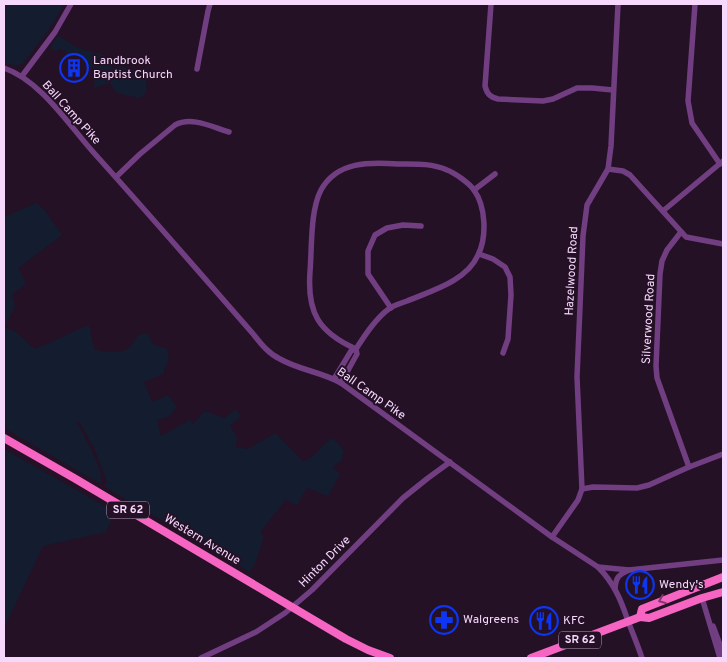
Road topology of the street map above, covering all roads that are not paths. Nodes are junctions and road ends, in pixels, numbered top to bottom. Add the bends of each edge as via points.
1 (71, 4) edge
2 (210, 4) edge
3 (491, 4) edge
4 (618, 4) edge
5 (696, 4) edge
6 (4, 68) edge
7 (197, 69) dead end
8 (22, 76) junction
9 (613, 90) junction
10 (229, 132) dead end
11 (722, 163) edge
12 (608, 169) junction
13 (495, 174) dead end
14 (116, 177) junction
15 (474, 190) junction
16 (663, 211) junction
17 (421, 226) dead end
18 (681, 232) junction
19 (723, 244) edge
20 (479, 254) junction
21 (391, 308) junction
22 (356, 348) junction
23 (503, 353) dead end
24 (334, 379) junction
25 (341, 383) junction
26 (4, 438) edge
27 (723, 454) edge
28 (450, 462) junction
29 (689, 467) junction
30 (582, 489) junction
31 (552, 537) junction
32 (723, 560) edge
33 (598, 567) junction
34 (629, 570) junction
35 (723, 577) edge
36 (615, 589) junction
37 (723, 592) edge
38 (702, 598) junction
39 (293, 607) junction
40 (640, 618) junction
41 (708, 618) junction
42 (628, 622) junction
43 (723, 653) edge
44 (201, 658) edge
45 (390, 658) edge
46 (531, 658) edge
47 (642, 658) edge
48 (720, 658) edge

1 - 8 street via 55,32
2 - 7 street
3 - 9 street via 485,86 492,97 543,102 577,88
4 - 9 street, Hazelwood Road
5 - 11 street via 688,101 692,123
6 - 8 street, Ball Camp Pike
8 - 14 street, Ball Camp Pike via 52,104
9 - 12 street, Hazelwood Road
10 - 14 street via 192,121 181,122
11 - 16 street
12 - 16 street via 630,174
12 - 30 street, Hazelwood Road via 588,205 583,236 576,377
13 - 15 street
14 - 24 street, Ball Camp Pike via 265,348 278,359
15 - 20 street via 484,224
15 - 22 street via 455,174 430,165 361,164 344,170 326,183 315,210 309,287 311,306 324,328
16 - 18 street
17 - 21 street via 387,228 375,235 368,251 368,274
18 - 19 street via 686,237
18 - 29 street, Silverwood Road via 662,261 656,366 657,378
20 - 21 street via 462,276
20 - 23 street via 505,267 510,277 508,339
21 - 22 street via 379,317
22 - 24 street via 350,351
22 - 25 street via 357,354
24 - 25 street, Ball Camp Pike
25 - 28 street, Ball Camp Pike
26 - 39 main road, Western Avenue / SR 62
27 - 29 street
28 - 31 street, Ball Camp Pike
28 - 39 street, Hinton Drive via 403,498
29 - 30 street via 637,488
30 - 31 street
31 - 33 street, Ball Camp Pike
32 - 34 street, Ball Camp Pike
33 - 34 street, Ball Camp Pike
33 - 36 street
34 - 36 street via 617,578
35 - 38 main road via 708,587
35 -> 40 main road via 642,609
36 - 42 street
37 - 38 main road, SR 62
38 - 40 main road, SR 62 via 649,618
38 - 41 street
39 - 44 street, Hinton Drive via 256,632
39 - 45 main road, Western Avenue / SR 62 via 360,647
40 - 42 main road, SR 62
41 - 43 street
41 - 48 street
42 - 46 main road, SR 62
42 - 47 street

